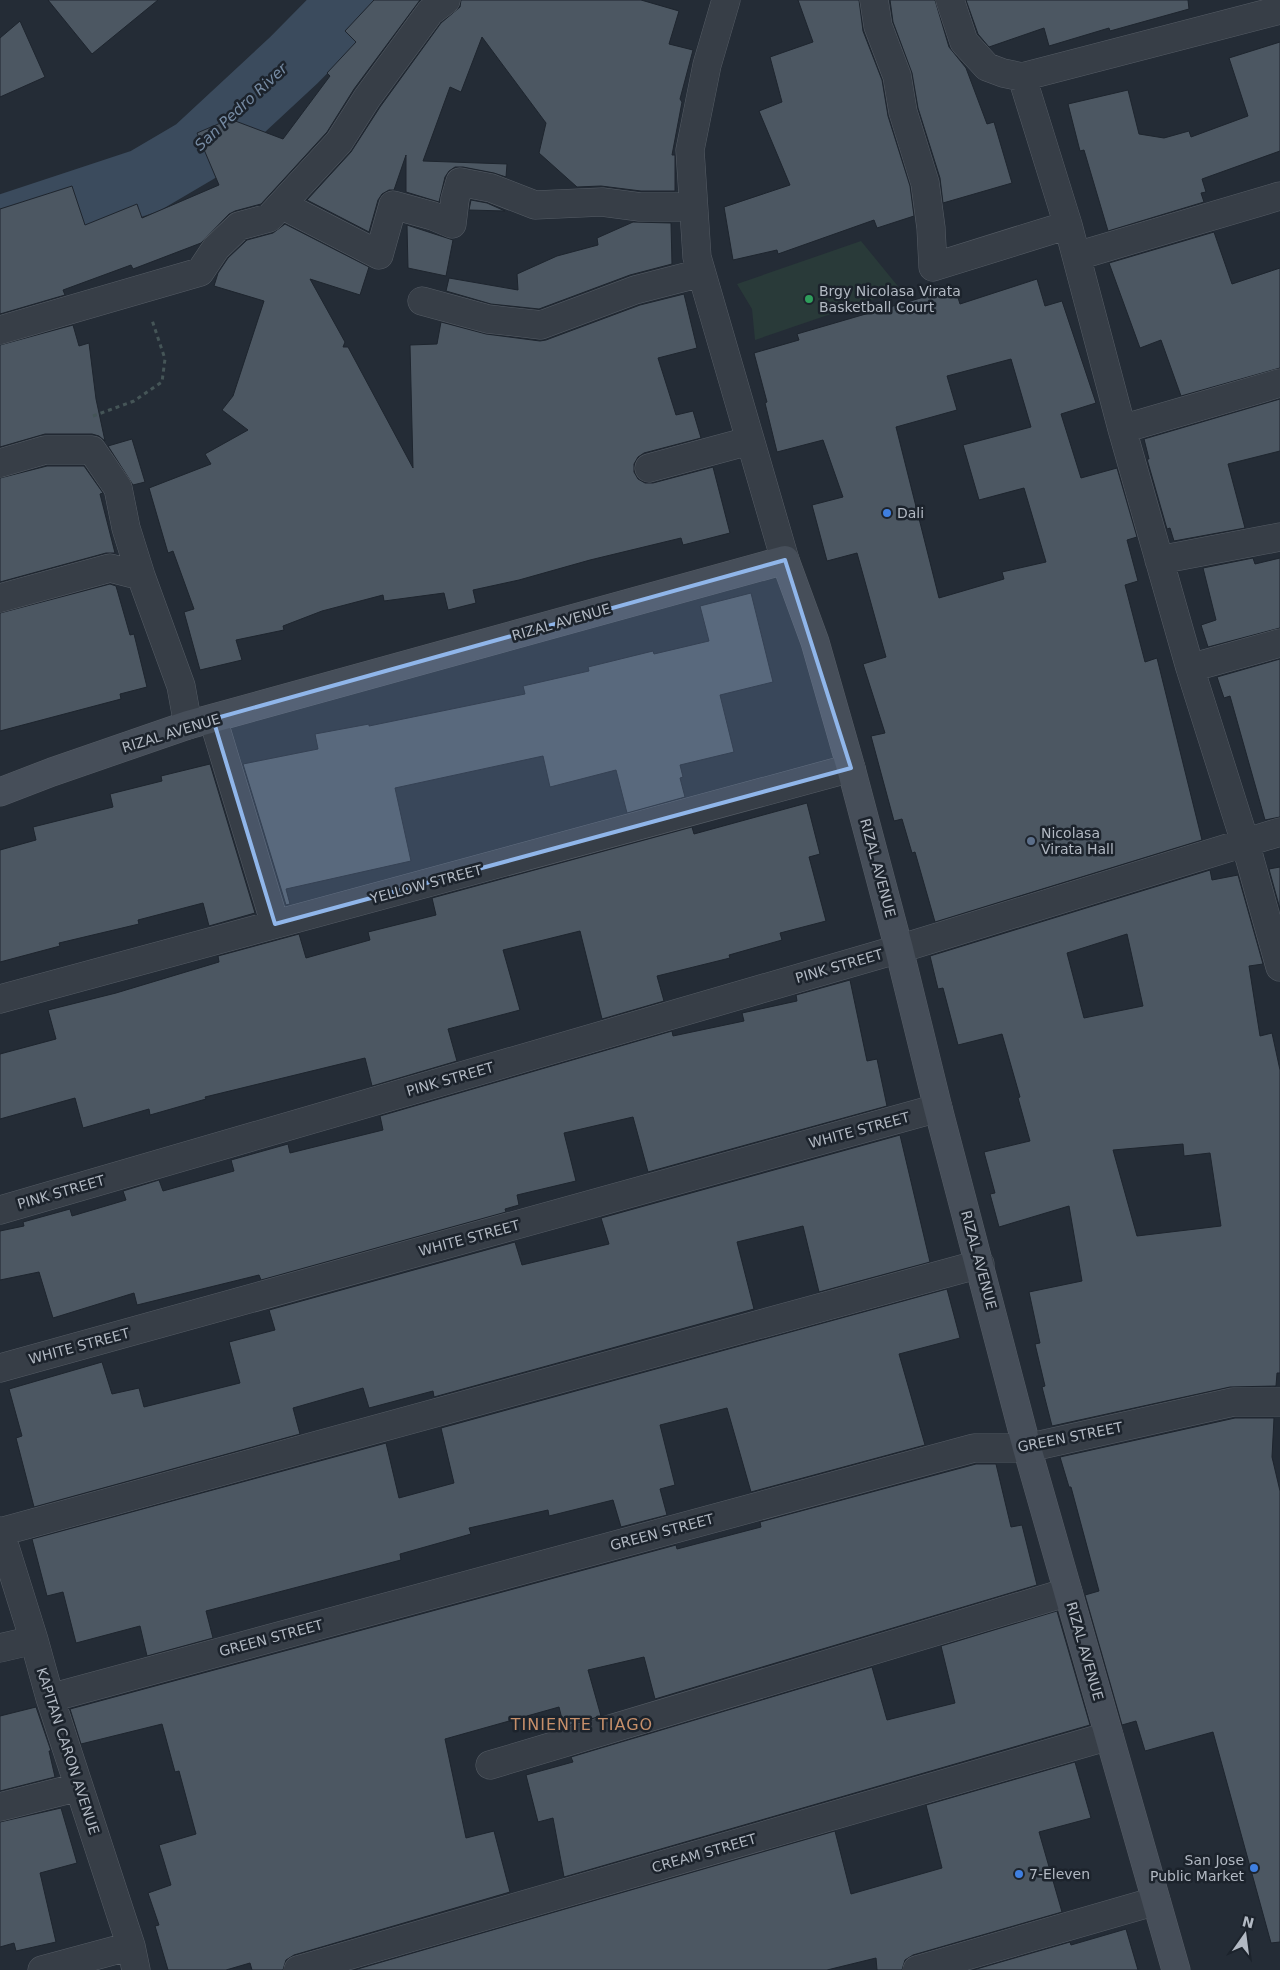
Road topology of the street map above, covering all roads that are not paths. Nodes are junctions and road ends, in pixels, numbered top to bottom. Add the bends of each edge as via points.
1 (446, 0) edge
2 (874, 0) edge
3 (950, 0) edge
4 (723, 1) edge
5 (1280, 10) edge
6 (1022, 77) junction
7 (1280, 196) edge
8 (282, 205) junction
9 (693, 207) junction
10 (1068, 225) junction
11 (1077, 256) junction
12 (701, 272) junction
13 (422, 301) dead end
14 (0, 330) edge
15 (1280, 383) edge
16 (1122, 429) junction
17 (749, 441) junction
18 (0, 463) edge
19 (649, 468) dead end
20 (1280, 537) edge
21 (785, 560) junction
22 (1159, 560) junction
23 (141, 576) junction
24 (0, 598) edge
25 (1280, 643) edge
26 (1190, 668) junction
27 (201, 722) junction
28 (852, 768) junction
29 (0, 792) edge
30 (1280, 832) edge
31 (1245, 842) junction
32 (275, 924) junction
33 (899, 949) junction
34 (1280, 967) edge
35 (0, 999) edge
36 (938, 1108) junction
37 (0, 1210) edge
38 (980, 1264) junction
39 (0, 1368) edge
40 (1280, 1402) edge
41 (1027, 1448) junction
42 (0, 1532) edge
43 (1068, 1592) junction
44 (34, 1640) junction
45 (0, 1648) edge
46 (50, 1698) junction
47 (1109, 1736) junction
48 (490, 1765) dead end
49 (79, 1787) junction
50 (0, 1808) edge
51 (1156, 1901) junction
52 (133, 1958) edge
53 (42, 1970) edge
54 (298, 1970) edge
55 (917, 1970) edge
56 (1176, 1970) edge

1 - 8 street via 430,12 339,142
2 - 10 street via 878,26 897,76 902,112 925,183 932,228 933,267
3 - 6 street via 964,42 987,67
4 - 9 street via 690,150
5 - 6 street
6 - 10 street
7 - 11 street
8 - 9 street via 380,255 393,205 452,224 460,182 491,188 535,205 602,202 640,207
8 - 14 street via 269,218 239,226 216,248 200,272
9 - 12 street via 696,257
10 - 11 street
11 - 16 street
12 - 13 street via 635,290 541,325 488,319
12 - 17 street
15 - 16 street
16 - 22 street
17 - 19 street
17 - 21 street
18 - 23 street via 44,450 92,450 118,488
20 - 22 street
21 - 27 main road, RIZAL AVENUE
21 - 28 main road, RIZAL AVENUE via 815,642
22 - 26 street
23 - 24 street via 110,568
23 - 27 street via 181,686
25 - 26 street
26 - 31 street
27 - 29 main road, RIZAL AVENUE
27 - 32 street
28 - 32 street, YELLOW STREET
28 - 33 main road, RIZAL AVENUE
30 - 31 street, PINK STREET
31 - 33 street, PINK STREET
31 - 34 street
32 - 35 street, YELLOW STREET
33 - 36 main road, RIZAL AVENUE
33 - 37 street, PINK STREET
36 - 38 main road, RIZAL AVENUE
36 - 39 street, WHITE STREET
38 - 41 main road, RIZAL AVENUE
38 - 42 street
40 - 41 street, GREEN STREET via 1233,1402
41 - 43 main road, RIZAL AVENUE
41 - 46 street, GREEN STREET via 974,1448
42 - 44 street, KAPITAN CARON AVENUE
43 - 47 main road, RIZAL AVENUE
43 - 48 street
44 - 45 street
44 - 46 street, KAPITAN CARON AVENUE
46 - 49 street, KAPITAN CARON AVENUE
47 - 51 main road, RIZAL AVENUE
47 - 54 street, CREAM STREET
49 - 50 street
49 - 52 street, KAPITAN CARON AVENUE
51 - 55 street
51 - 56 main road, RIZAL AVENUE
52 - 53 street

